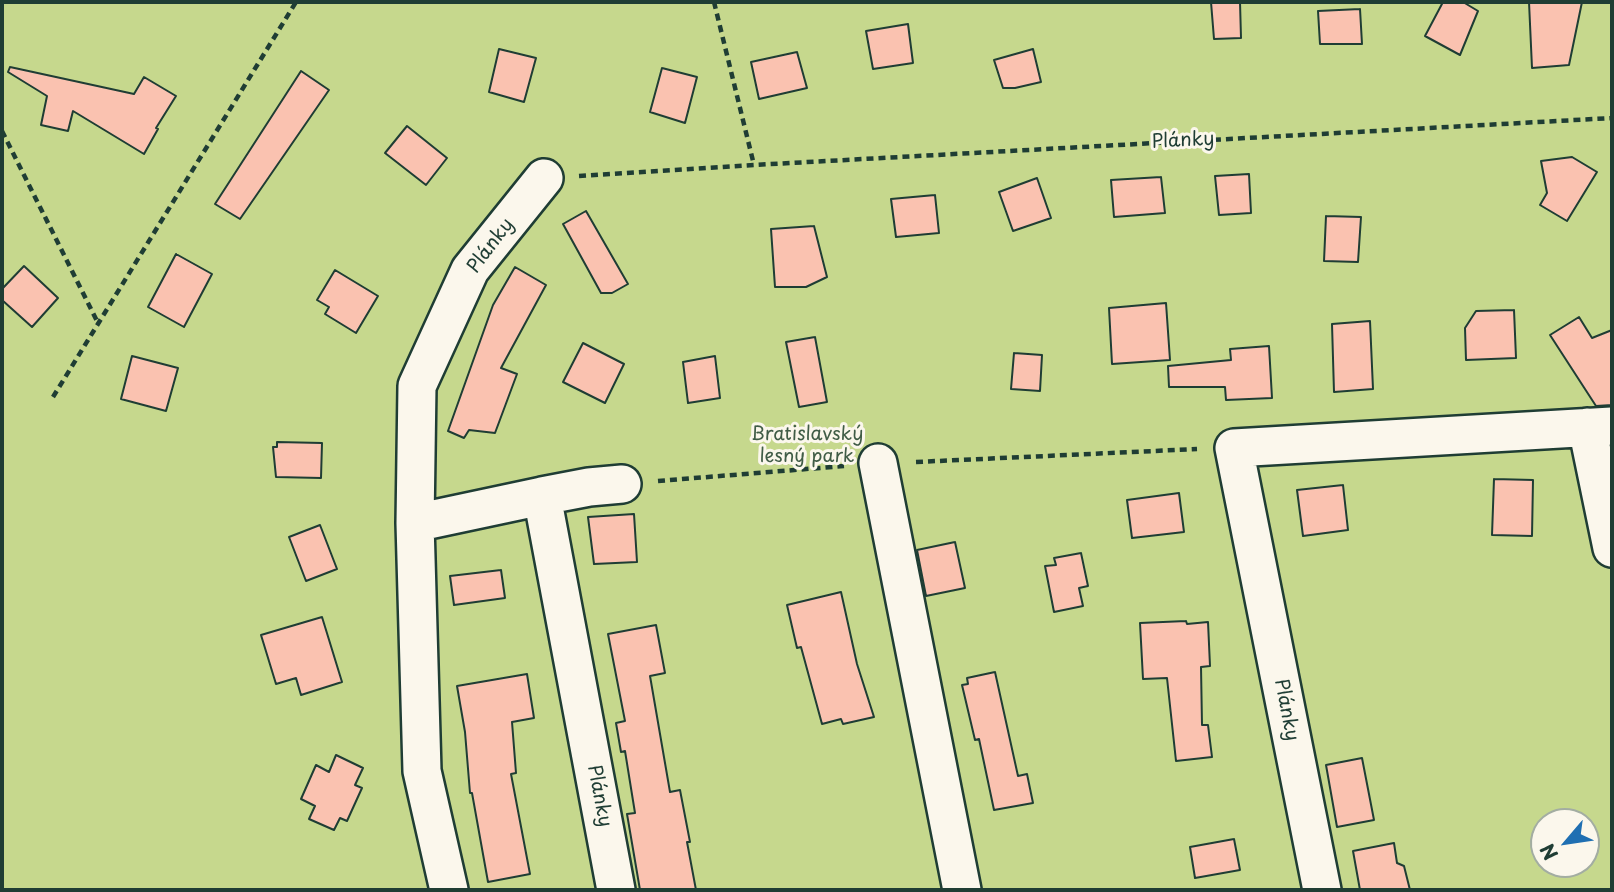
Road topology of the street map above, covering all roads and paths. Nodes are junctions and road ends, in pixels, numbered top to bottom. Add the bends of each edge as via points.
1 (296, 2) edge
2 (714, 2) edge
3 (1612, 118) edge
4 (2, 131) edge
5 (754, 164) junction
6 (544, 178) joint
7 (99, 324) junction
8 (53, 397) dead end
9 (1600, 426) edge
10 (1234, 448) junction
11 (878, 463) junction
12 (622, 484) joint
13 (542, 496) junction
14 (415, 523) junction
15 (1612, 548) edge
16 (449, 890) edge
17 (616, 890) edge
18 (962, 890) edge
19 (1322, 890) edge

1 - 7 path
2 - 5 path
3 - 5 path, Plánky
4 - 7 path
5 - 6 path, Plánky
6 - 14 street, Plánky via 470,270 417,386
7 - 8 path
9 - 10 street
9 - 15 street
10 - 11 path
10 - 19 street, Plánky
11 - 12 path
11 - 18 street
12 - 13 street
13 - 14 street
13 - 17 street, Plánky
14 - 16 street, Plánky via 422,771

